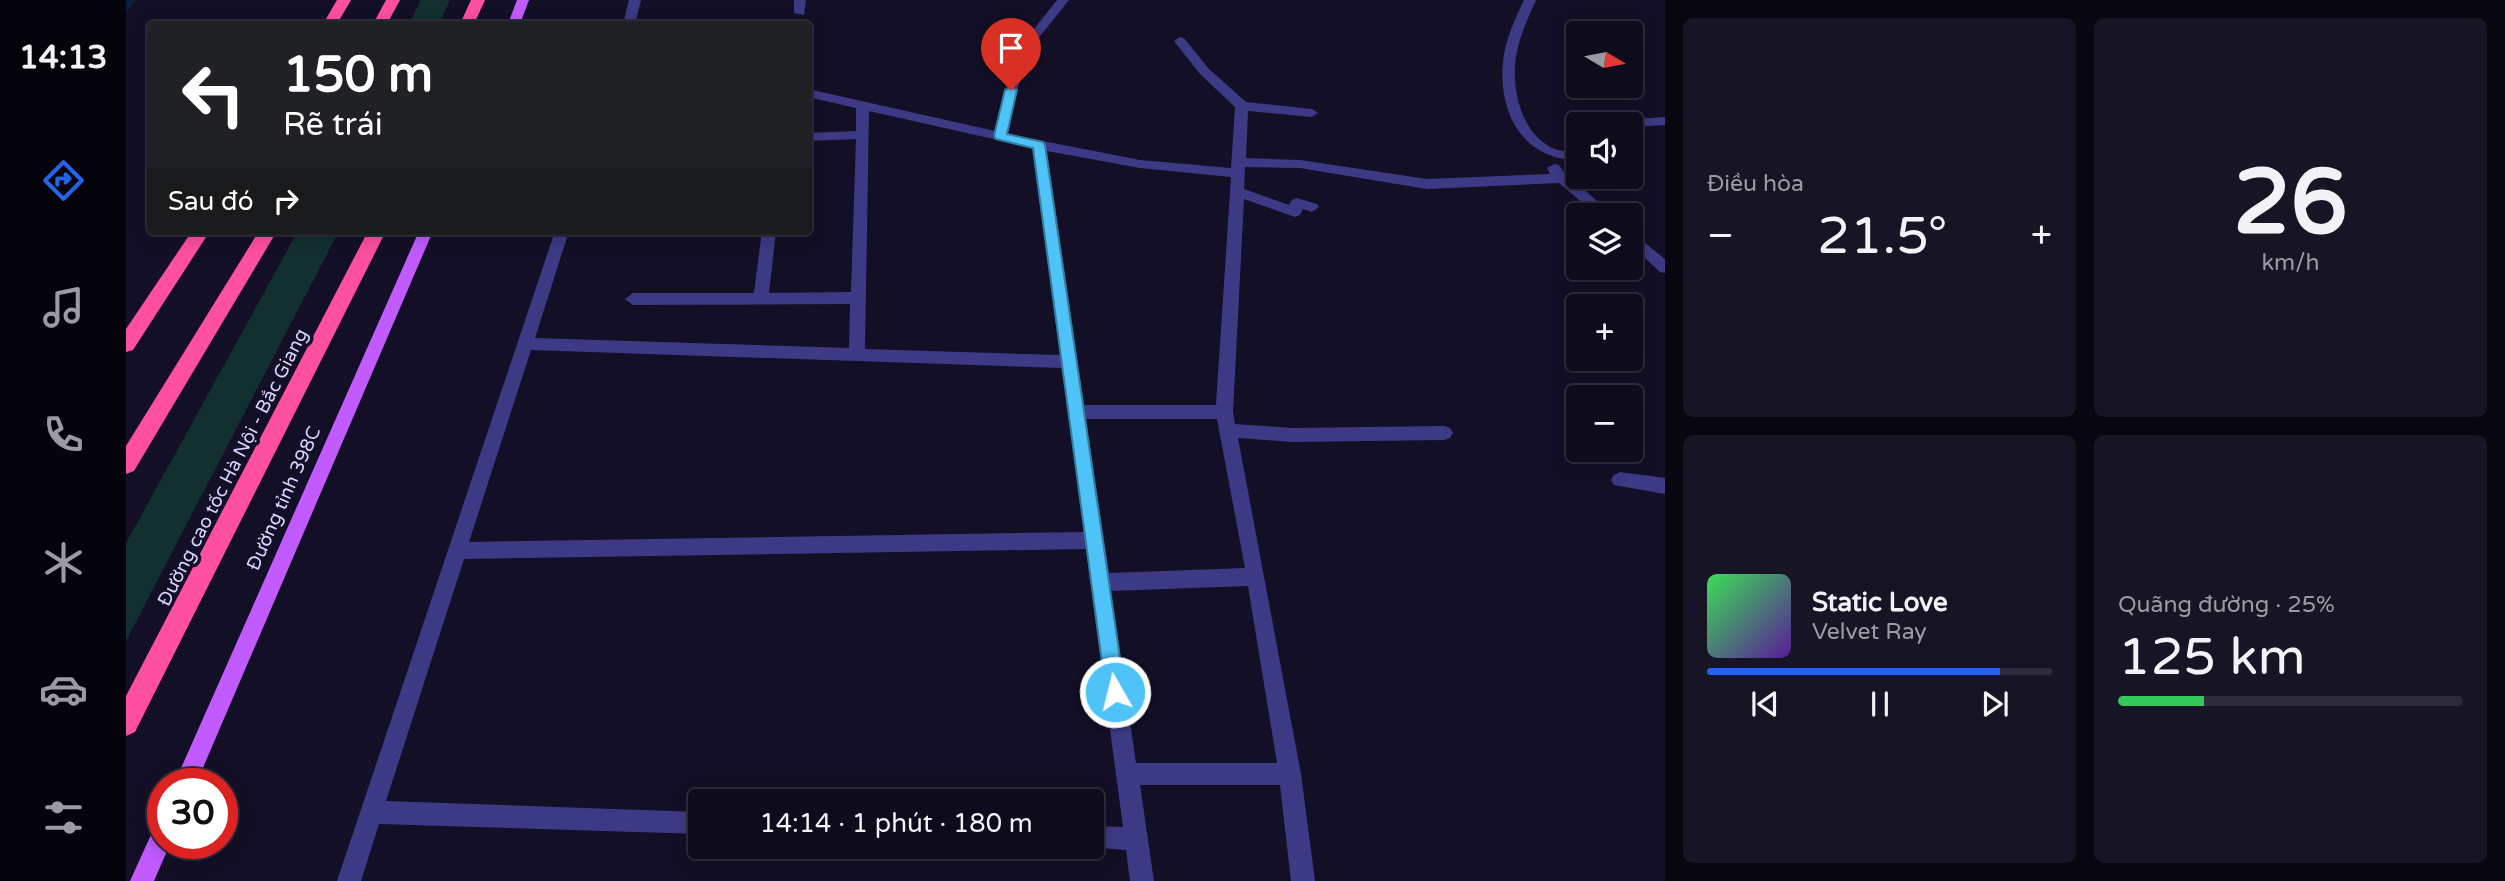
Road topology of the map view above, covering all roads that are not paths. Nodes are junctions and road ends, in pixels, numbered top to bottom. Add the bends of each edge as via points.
1 (344, 0) edge
2 (393, 0) edge
3 (478, 0) edge
4 (523, 0) edge
5 (635, 0) edge
6 (1063, 0) edge
7 (1530, 0) edge
8 (332, 21) edge
9 (382, 21) edge
10 (468, 21) edge
11 (515, 21) edge
12 (630, 21) edge
13 (1180, 41) dead end
14 (812, 94) edge
15 (863, 106) junction
16 (1242, 106) junction
17 (1311, 113) dead end
18 (1665, 121) edge
19 (1643, 122) edge
20 (862, 135) junction
21 (1000, 136) junction
22 (812, 138) edge
23 (1039, 145) junction
24 (1543, 150) junction
25 (1566, 156) edge
26 (1239, 168) junction
27 (1561, 177) junction
28 (1238, 192) junction
29 (1592, 203) edge
30 (1312, 207) dead end
31 (198, 235) edge
32 (266, 235) edge
33 (375, 235) edge
34 (424, 235) edge
35 (561, 235) edge
36 (769, 235) edge
37 (1643, 248) edge
38 (1665, 268) edge
39 (859, 298) junction
40 (633, 299) dead end
41 (761, 299) junction
42 (525, 344) junction
43 (126, 345) edge
44 (857, 355) junction
45 (1069, 362) junction
46 (1076, 412) junction
47 (1225, 421) junction
48 (1444, 433) dead end
49 (126, 465) edge
50 (1620, 480) dead end
51 (1665, 486) edge
52 (1094, 540) junction
53 (457, 551) junction
54 (1256, 577) junction
55 (1100, 582) junction
56 (126, 723) edge
57 (192, 768) edge
58 (1127, 774) junction
59 (1290, 774) junction
60 (372, 812) junction
61 (688, 823) edge
62 (1104, 838) edge
63 (1136, 839) junction
64 (152, 859) edge
65 (142, 881) edge
66 (349, 881) edge
67 (1142, 881) edge
68 (1303, 881) edge

1 - 8 highway
2 - 9 highway
3 - 10 highway
4 - 11 main road
5 - 12 street
6 - 21 street via 1017,67
7 - 24 street via 1509,60 1510,100 1530,138
13 - 16 street
14 - 15 street
15 - 20 street
15 - 21 street
16 - 17 street
16 - 26 street
18 - 19 street
20 - 22 street
20 - 39 street
21 - 23 street
23 - 26 street via 1140,164
23 - 45 street
24 - 25 street
24 - 27 street
26 - 27 street via 1300,164 1427,184
26 - 28 street
27 - 29 street
28 - 30 street via 1294,212 1297,203
28 - 47 street
31 - 43 highway
32 - 49 highway
33 - 56 highway, Đường cao tốc Hà Nội - Bắc Giang
34 - 57 main road, Đường tỉnh 398C
35 - 42 street
36 - 41 street
37 - 38 street
39 - 41 street
39 - 44 street
40 - 41 street
42 - 44 street
42 - 53 street
44 - 45 street
45 - 46 street
46 - 47 street
46 - 52 street
47 - 48 street via 1292,435
47 - 54 street
50 - 51 street
52 - 53 street
52 - 55 street
53 - 60 street
54 - 55 street
54 - 59 street
55 - 58 street
58 - 59 street
58 - 63 street
59 - 68 street
60 - 61 street
60 - 66 street
62 - 63 street
63 - 67 street
64 - 65 main road

